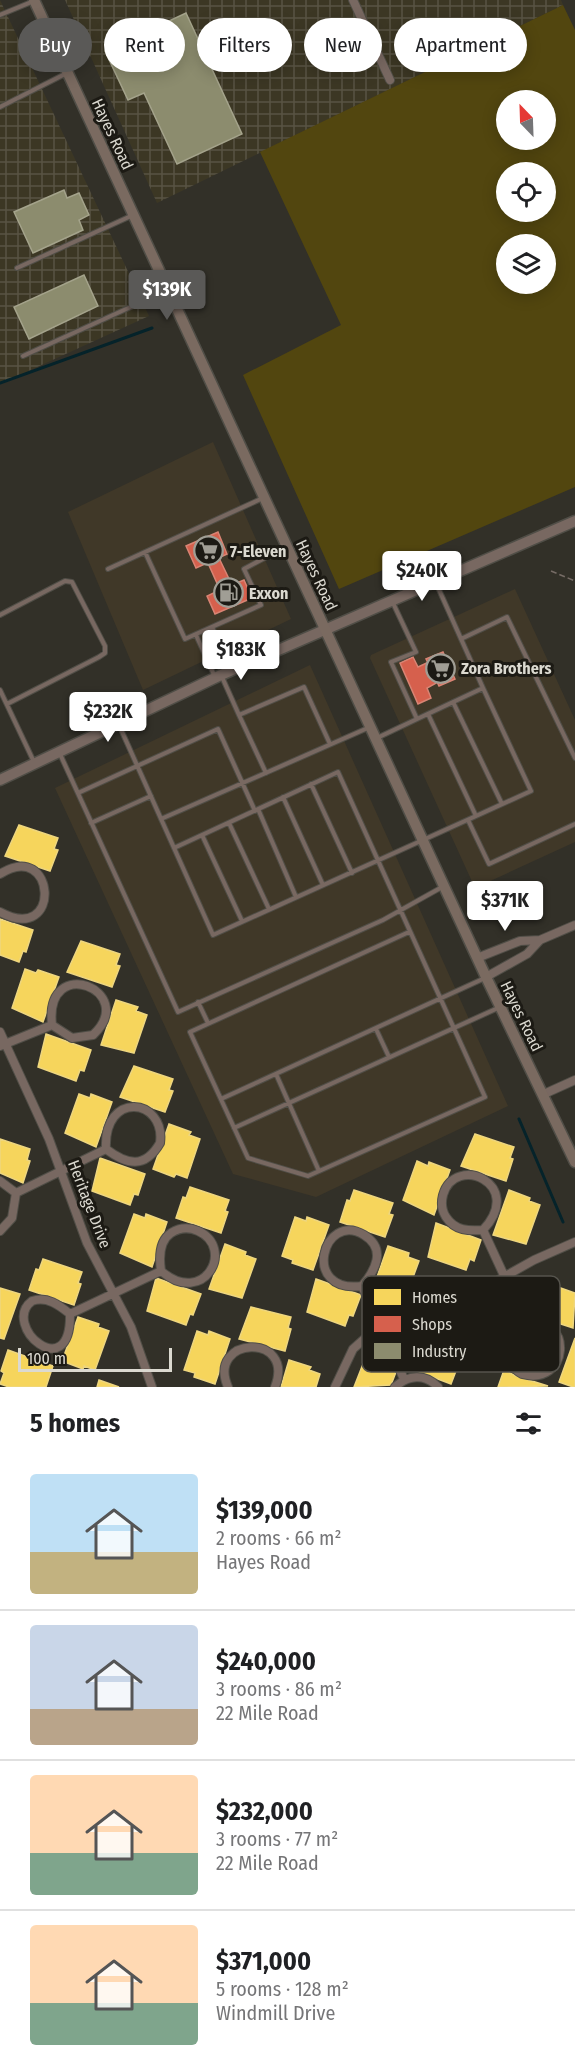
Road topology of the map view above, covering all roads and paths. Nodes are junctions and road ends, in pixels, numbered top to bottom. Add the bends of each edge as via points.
1 (353, 0) edge
2 (34, 1) edge
3 (0, 15) edge
4 (42, 18) edge
5 (68, 72) joint
6 (390, 80) dead end
7 (0, 106) edge
8 (134, 214) junction
9 (17, 268) dead end
10 (168, 290) junction
11 (23, 356) dead end
12 (264, 497) junction
13 (575, 521) edge
14 (287, 546) junction
15 (145, 552) junction
16 (108, 568) dead end
17 (551, 571) dead end
18 (435, 581) junction
19 (575, 581) edge
20 (392, 600) junction
21 (0, 615) edge
22 (212, 627) junction
23 (326, 629) junction
24 (196, 634) junction
25 (461, 639) junction
26 (222, 674) junction
27 (483, 688) junction
28 (0, 690) edge
29 (453, 702) junction
30 (7, 704) junction
31 (428, 714) junction
32 (239, 715) junction
33 (417, 719) junction
34 (118, 722) junction
35 (370, 726) junction
36 (376, 738) junction
37 (330, 744) junction
38 (59, 751) junction
39 (575, 758) edge
40 (35, 762) junction
41 (138, 767) junction
42 (266, 773) junction
43 (0, 780) edge
44 (243, 783) junction
45 (311, 784) junction
46 (78, 793) junction
47 (151, 796) junction
48 (283, 797) junction
49 (502, 804) junction
50 (257, 810) junction
51 (476, 816) junction
52 (161, 819) junction
53 (468, 820) junction
54 (92, 823) junction
55 (229, 823) junction
56 (575, 824) edge
57 (202, 835) junction
58 (424, 841) junction
59 (174, 848) junction
60 (378, 861) junction
61 (352, 873) junction
62 (0, 874) edge
63 (323, 885) junction
64 (445, 886) junction
65 (296, 897) junction
66 (269, 909) junction
67 (399, 909) junction
68 (0, 912) edge
69 (242, 921) junction
70 (575, 925) edge
71 (409, 932) junction
72 (540, 940) junction
73 (477, 958) junction
74 (486, 977) junction
75 (439, 1000) junction
76 (198, 1002) junction
77 (501, 1006) junction
78 (208, 1023) junction
79 (52, 1025) junction
80 (452, 1028) junction
81 (376, 1029) junction
82 (0, 1032) edge
83 (3, 1045) edge
84 (389, 1057) junction
85 (276, 1074) junction
86 (575, 1080) edge
87 (544, 1094) junction
88 (221, 1099) junction
89 (289, 1103) junction
90 (234, 1128) junction
91 (106, 1149) junction
92 (575, 1162) edge
93 (319, 1170) junction
94 (61, 1172) junction
95 (0, 1182) edge
96 (16, 1193) junction
97 (483, 1230) junction
98 (0, 1231) edge
99 (575, 1242) edge
100 (161, 1271) junction
101 (371, 1276) edge
102 (503, 1276) edge
103 (509, 1276) edge
104 (362, 1286) edge
105 (114, 1292) junction
106 (70, 1314) junction
107 (14, 1327) dead end
108 (560, 1336) edge
109 (362, 1341) edge
110 (34, 1353) dead end
111 (560, 1366) edge
112 (401, 1372) edge
113 (521, 1372) edge
114 (554, 1372) edge
115 (404, 1379) junction
116 (152, 1387) edge
117 (228, 1387) edge
118 (275, 1387) edge
119 (335, 1387) edge
120 (395, 1387) edge
121 (438, 1387) edge

1 - 6 street
2 - 3 lane
2 - 4 main road, Hayes Road
5 - 7 lane
5 - 8 main road, Hayes Road
8 - 9 lane
8 - 10 main road, Hayes Road
10 - 11 lane
10 - 12 main road, Hayes Road
12 - 14 main road, Hayes Road
12 - 15 lane
13 - 18 street
14 - 22 lane via 244,568 261,605
14 - 23 main road, Hayes Road
15 - 16 lane
15 - 24 lane via 185,639
17 - 19 path
18 - 20 street
18 - 25 lane
20 - 23 street
20 - 33 lane via 416,652 391,662
21 - 30 lane via 65,581 72,582 105,646 105,653 99,657
22 - 24 lane
22 - 26 lane
23 - 26 street
23 - 35 main road, Hayes Road
24 - 26 lane
25 - 27 lane
25 - 39 lane via 507,617
26 - 32 lane
26 - 34 street
27 - 29 lane
27 - 49 lane via 531,792
28 - 30 lane
29 - 31 lane
29 - 49 lane
30 - 40 lane
31 - 33 lane
31 - 51 lane
32 - 37 lane via 304,687
32 - 42 lane
33 - 36 lane
34 - 38 street
34 - 41 lane
35 - 36 main road, Hayes Road
35 - 37 lane
36 - 58 main road, Hayes Road
37 - 42 lane
38 - 40 street
38 - 46 lane
40 - 43 street
41 - 44 lane via 218,729
41 - 46 lane
41 - 47 lane
42 - 44 lane
44 - 50 lane
44 - 52 lane
45 - 48 lane
45 - 60 lane via 338,772
45 - 61 lane
46 - 54 lane
47 - 52 lane
47 - 54 lane
48 - 50 lane
48 - 63 lane
49 - 51 lane
50 - 55 lane
50 - 65 lane
51 - 53 lane
52 - 59 lane
53 - 56 lane via 489,864
53 - 58 lane
54 - 76 lane via 178,1012
55 - 57 lane
55 - 66 lane
57 - 59 lane
57 - 69 lane
58 - 60 lane
58 - 64 main road, Hayes Road
59 - 69 lane via 213,934
60 - 61 lane
60 - 67 lane
61 - 63 lane
62 - 68 street via 19,866 31,869 42,878 46,890 45,902 33,916 24,920
63 - 65 lane
64 - 67 lane
64 - 73 main road, Hayes Road
65 - 66 lane
66 - 69 lane
67 - 71 lane
67 - 76 lane
70 - 72 street
71 - 75 lane
71 - 78 lane
72 - 73 street via 520,941
72 - 74 street via 527,954
73 - 74 main road, Hayes Road
74 - 75 lane
74 - 77 main road, Hayes Road
75 - 80 lane
75 - 81 lane
76 - 78 lane
77 - 80 lane
77 - 87 main road, Hayes Road
78 - 88 lane via 190,1032
79 - 79 street via 72,1038 93,1035 105,1018 101,994 81,983 66,986 51,1004
79 - 83 street
80 - 84 lane
80 - 93 lane via 485,1096
81 - 84 lane
81 - 85 lane
82 - 83 street, Heritage Drive
83 - 94 street, Heritage Drive
84 - 89 lane
85 - 88 lane
85 - 89 lane
86 - 87 street
87 - 92 main road, Hayes Road
88 - 90 lane
89 - 90 lane
89 - 93 lane
90 - 93 lane via 248,1158 308,1176
91 - 91 street via 123,1161 146,1159 160,1143 159,1124 139,1108 121,1110 106,1128
91 - 94 street
94 - 96 street
94 - 105 street, Heritage Drive via 87,1243
95 - 96 street
96 - 98 street via 12,1218
97 - 97 street via 498,1205 495,1191 484,1178 458,1178 445,1190 444,1215 458,1228
97 - 102 street
99 - 103 street
100 - 100 street via 180,1283 203,1279 212,1269 212,1243 204,1233 193,1229 171,1233 163,1241
100 - 105 street
101 - 104 street via 377,1263 376,1251 364,1234 338,1234 325,1247 325,1270 336,1282
105 - 106 street
105 - 116 street, Heritage Drive
106 - 107 street via 48,1300 37,1300 19,1310
106 - 110 street via 65,1341 45,1354
108 - 111 street via 564,1341 564,1360
109 - 119 street via 353,1349
112 - 115 street
113 - 114 street via 539,1378
115 - 120 street
115 - 121 street via 420,1377
117 - 118 street via 224,1372 230,1357 237,1350 256,1346 272,1355 277,1363

